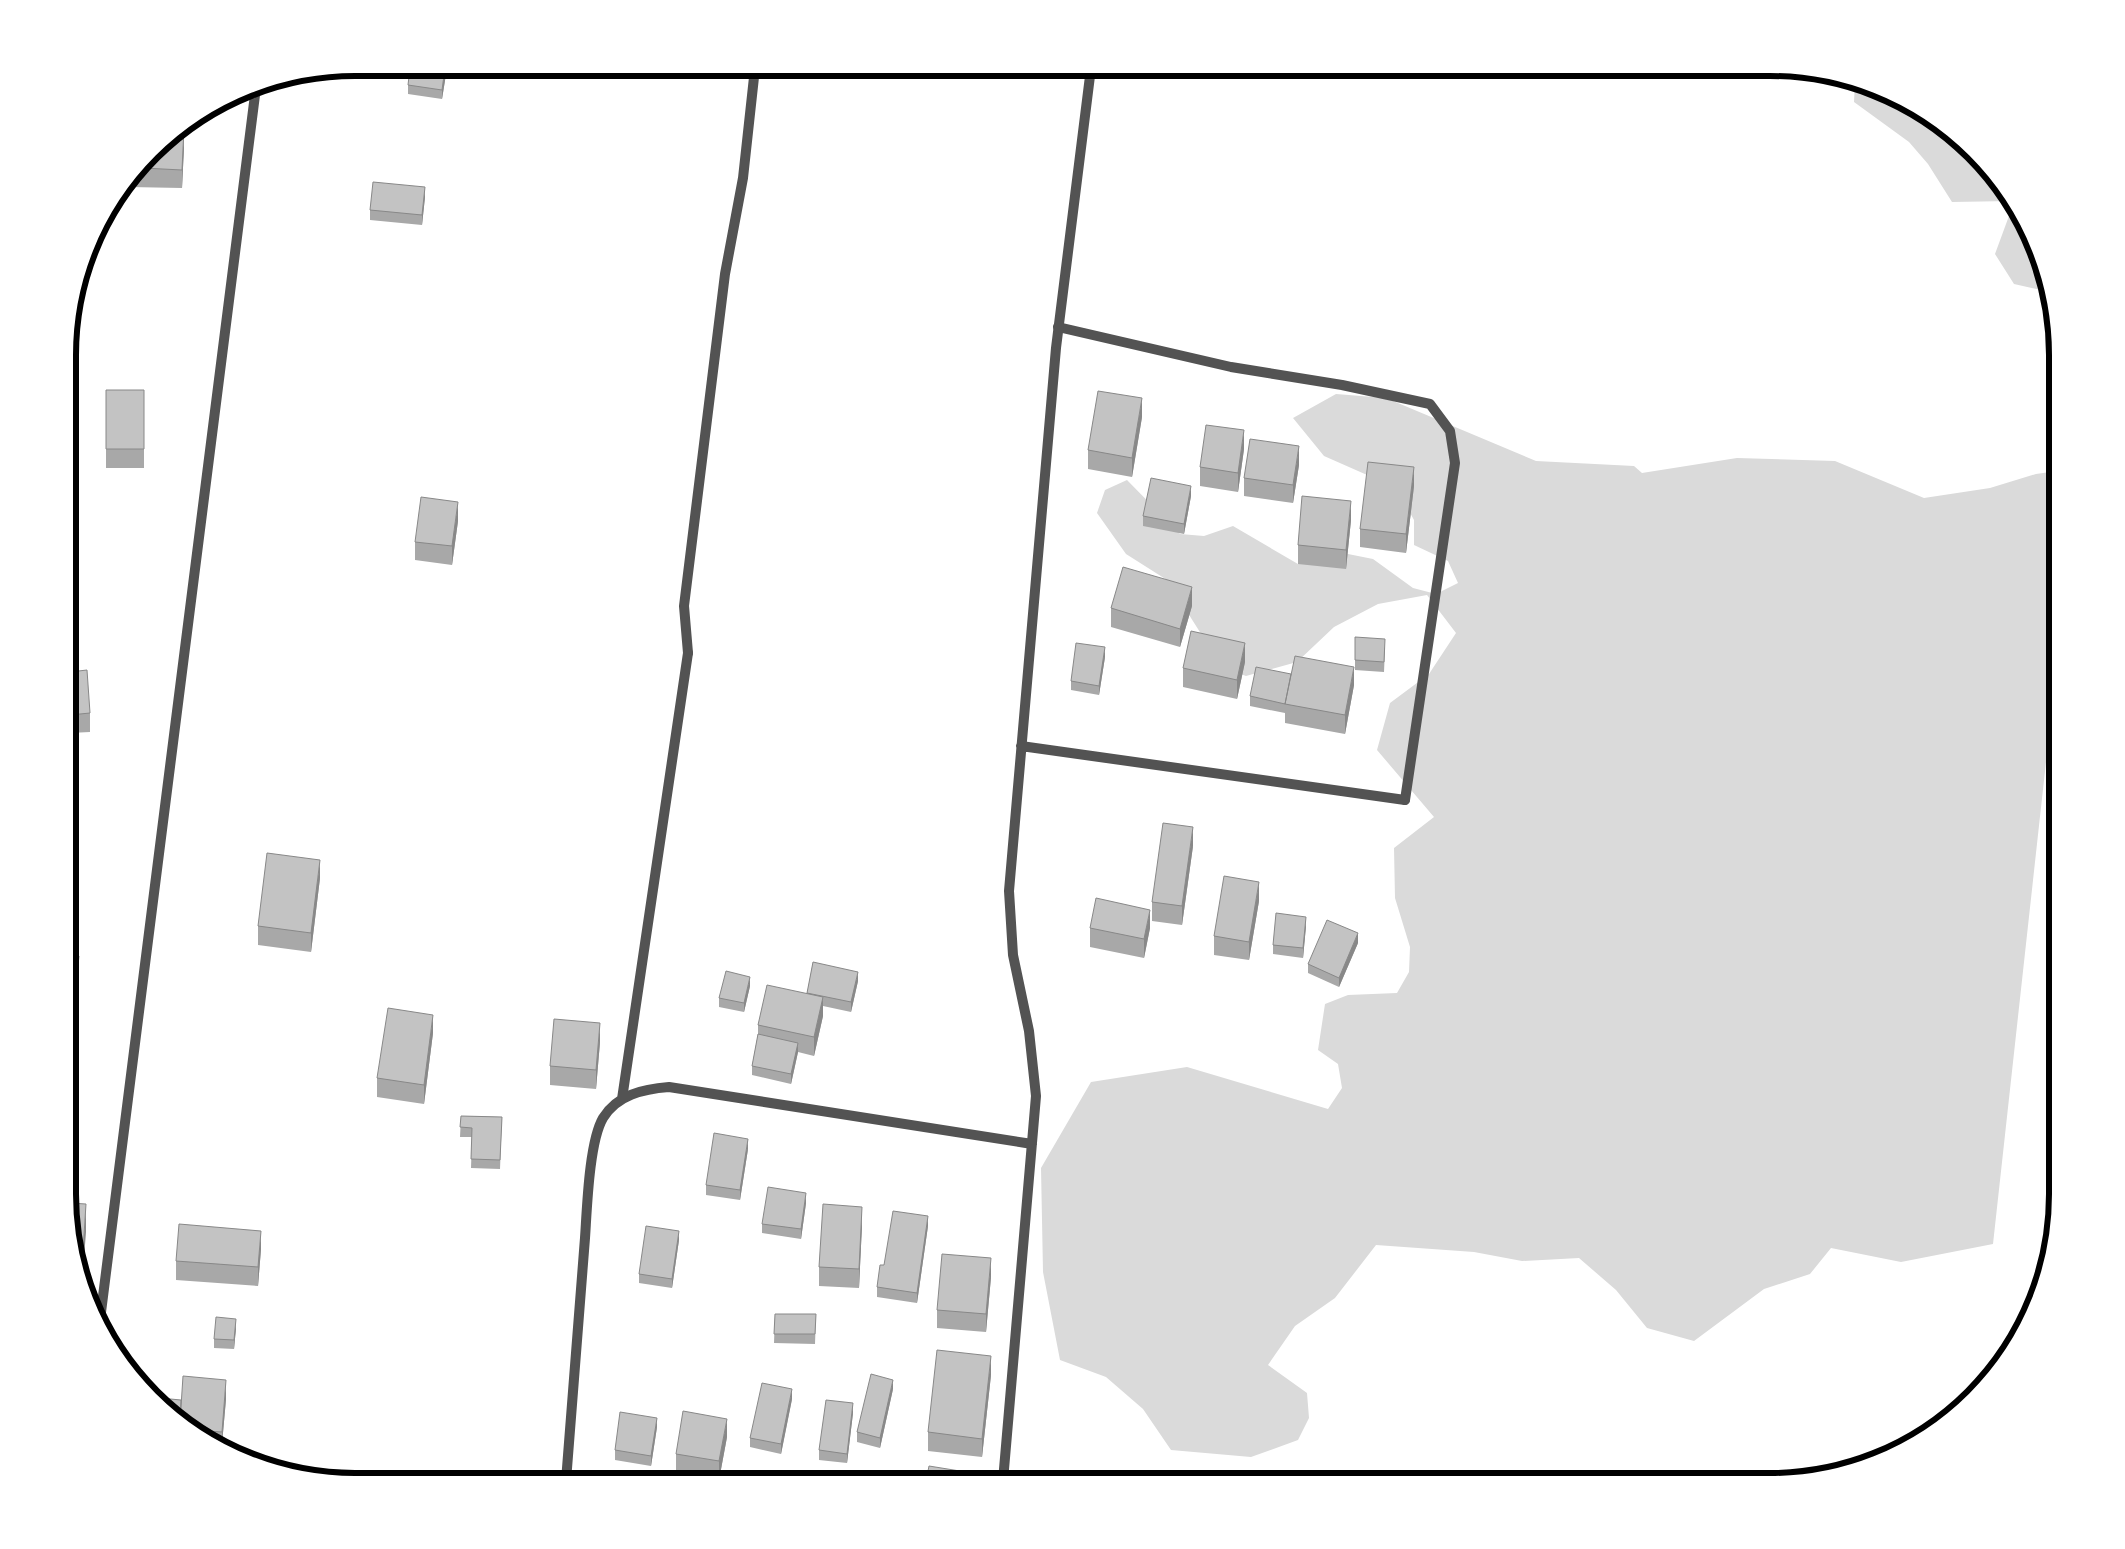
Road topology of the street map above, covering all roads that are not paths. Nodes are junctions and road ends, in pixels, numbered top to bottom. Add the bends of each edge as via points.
1 (754, 76) edge
2 (1090, 76) edge
3 (255, 96) edge
4 (1058, 327) junction
5 (1021, 746) junction
6 (622, 1099) junction
7 (1032, 1144) junction
8 (101, 1308) edge
9 (567, 1473) edge
10 (1004, 1473) edge

1 - 6 street via 743,178 724,274 684,606 688,653
2 - 4 street
3 - 8 street
4 - 5 street
4 - 5 street via 1231,367 1342,385 1430,404 1450,431 1455,462 1405,800
5 - 7 street via 1009,891 1012,955 1029,1031 1036,1096
6 - 7 street via 648,1089 669,1087
6 - 9 street via 603,1118 596,1133 588,1194
7 - 10 street

